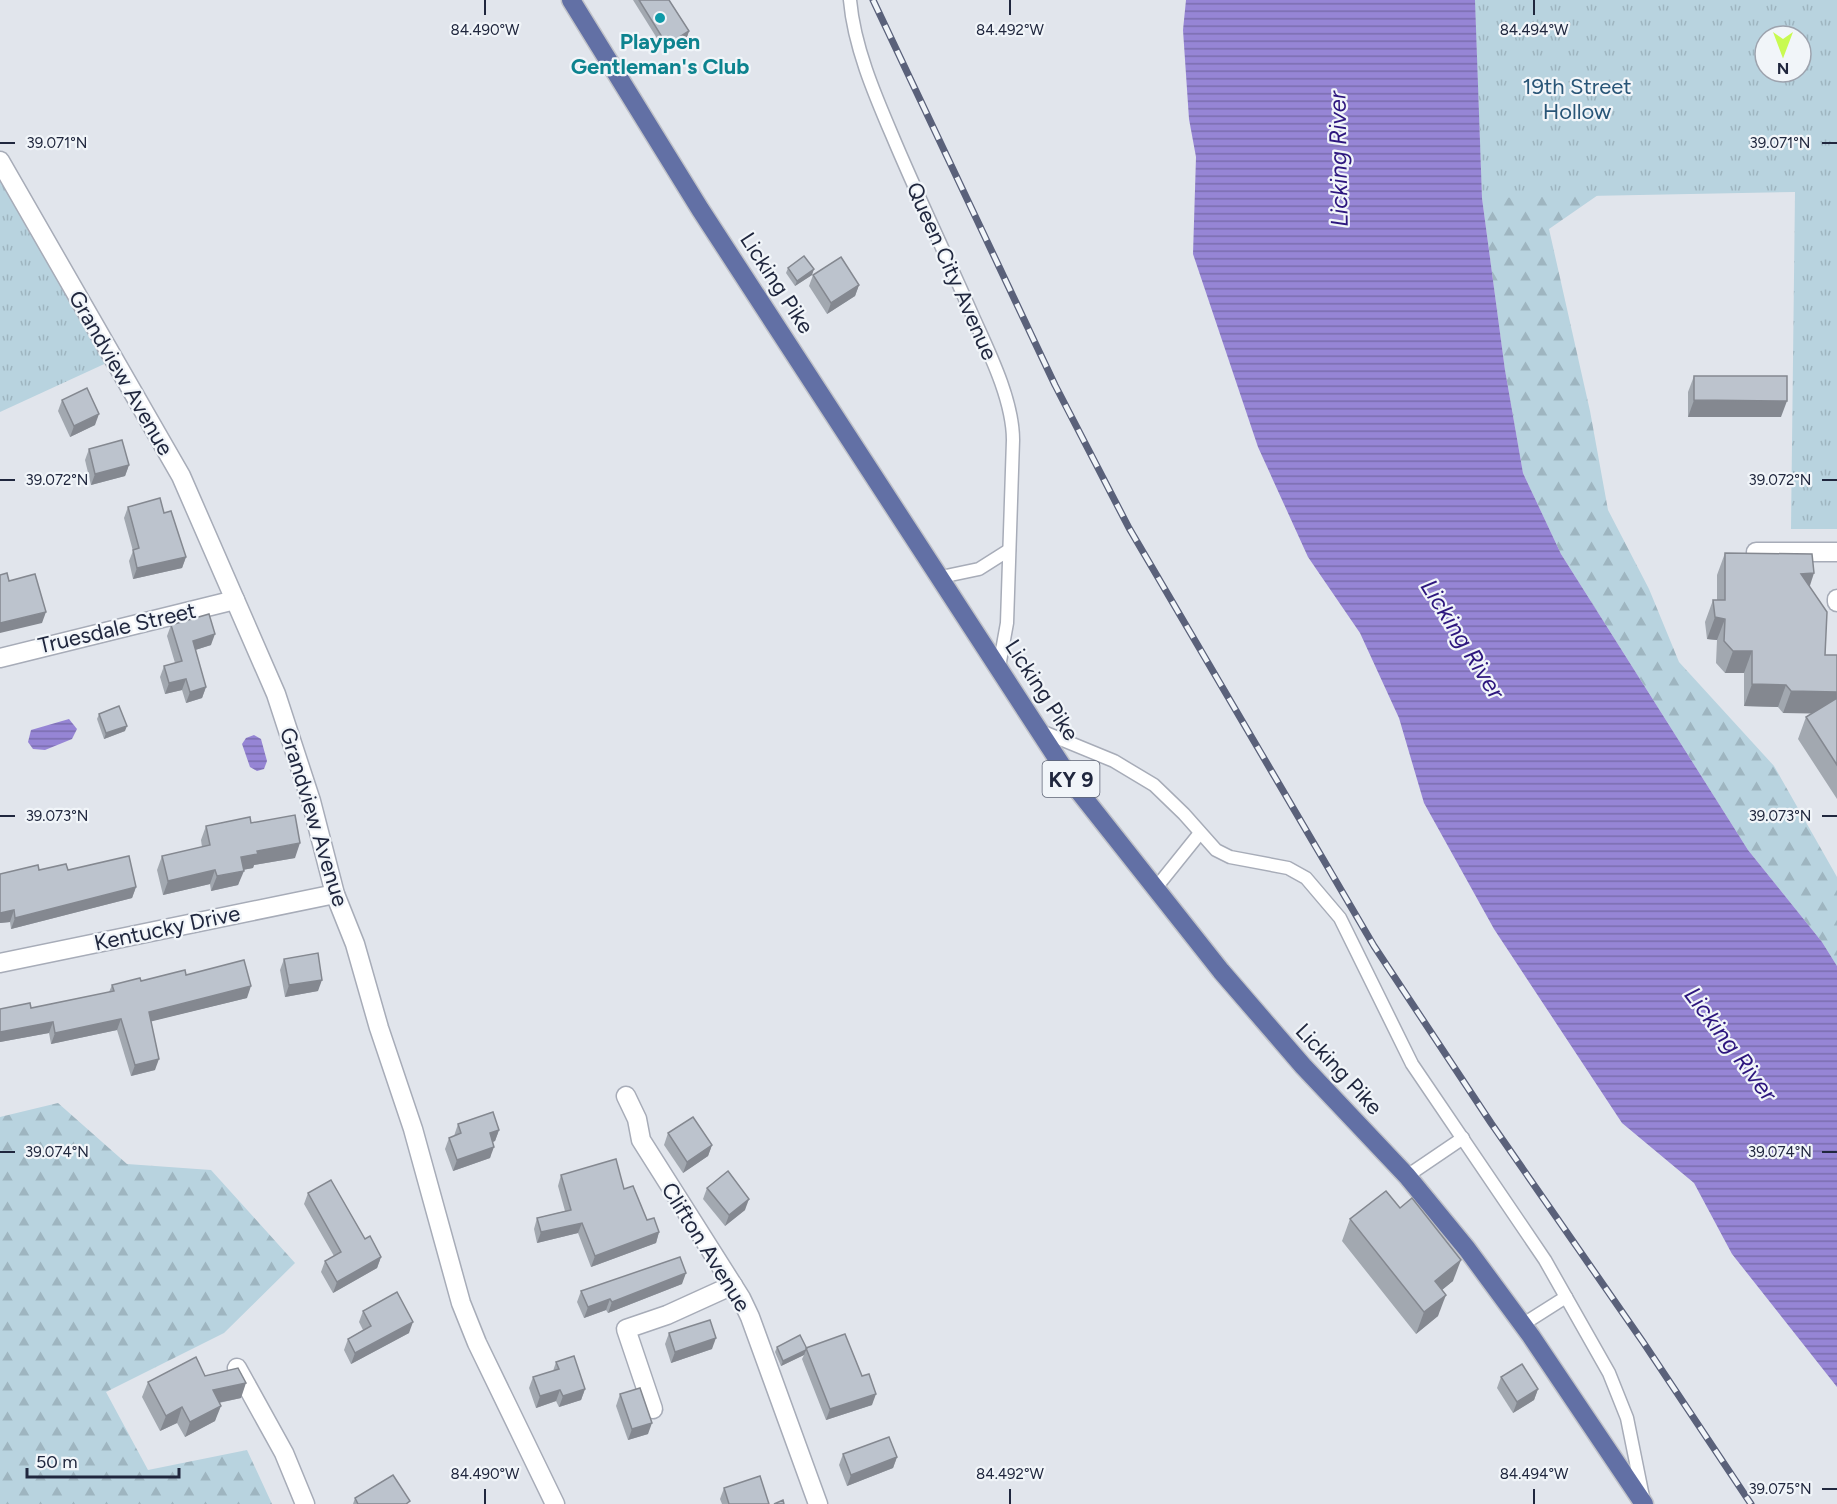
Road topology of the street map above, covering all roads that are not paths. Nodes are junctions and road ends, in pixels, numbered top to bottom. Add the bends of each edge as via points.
1 (571, 0) edge
2 (850, 0) edge
3 (0, 161) edge
4 (1009, 550) junction
5 (1756, 552) edge
6 (1837, 552) edge
7 (940, 577) junction
8 (234, 600) junction
9 (0, 658) edge
10 (999, 667) junction
11 (1041, 731) junction
12 (1200, 833) junction
13 (1155, 889) junction
14 (335, 894) junction
15 (0, 963) edge
16 (627, 1096) dead end
17 (1462, 1138) junction
18 (1407, 1176) junction
19 (733, 1285) junction
20 (1566, 1297) junction
21 (1522, 1325) junction
22 (237, 1368) edge
23 (653, 1408) dead end
24 (305, 1504) edge
25 (555, 1504) edge
26 (818, 1504) edge
27 (1644, 1504) edge

1 - 7 main road, Licking Pike / KY 9 via 700,210
2 - 4 lane, Queen City Avenue via 858,45 883,114 995,365 1011,417
3 - 8 street, Grandview Avenue via 180,476
4 - 7 lane via 979,569
4 - 10 lane, Queen City Avenue via 1007,623
5 - 6 street
7 - 10 main road, Licking Pike / KY 9
8 - 9 street, Truesdale Street
8 - 14 street, Grandview Avenue via 276,694
10 - 11 main road, Licking Pike / KY 9
11 - 12 lane via 1114,761 1154,785
11 - 13 main road, Licking Pike / KY 9 via 1077,789
12 - 13 lane
12 - 17 lane via 1216,850 1230,857 1288,868 1306,878 1324,897 1340,918 1412,1064
13 - 18 main road, Licking Pike / KY 9 via 1303,1066
14 - 15 street, Kentucky Drive
14 - 25 street, Grandview Avenue via 355,944 412,1129 460,1303
16 - 19 street, Clifton Avenue via 641,1140
17 - 18 lane
17 - 20 lane
18 - 21 main road, Licking Pike / KY 9
19 - 23 street via 627,1329
19 - 26 street, Clifton Avenue via 750,1317
20 - 21 lane
20 - 27 lane via 1609,1373 1627,1418
21 - 27 main road, Licking Pike / KY 9
22 - 24 street via 284,1453

